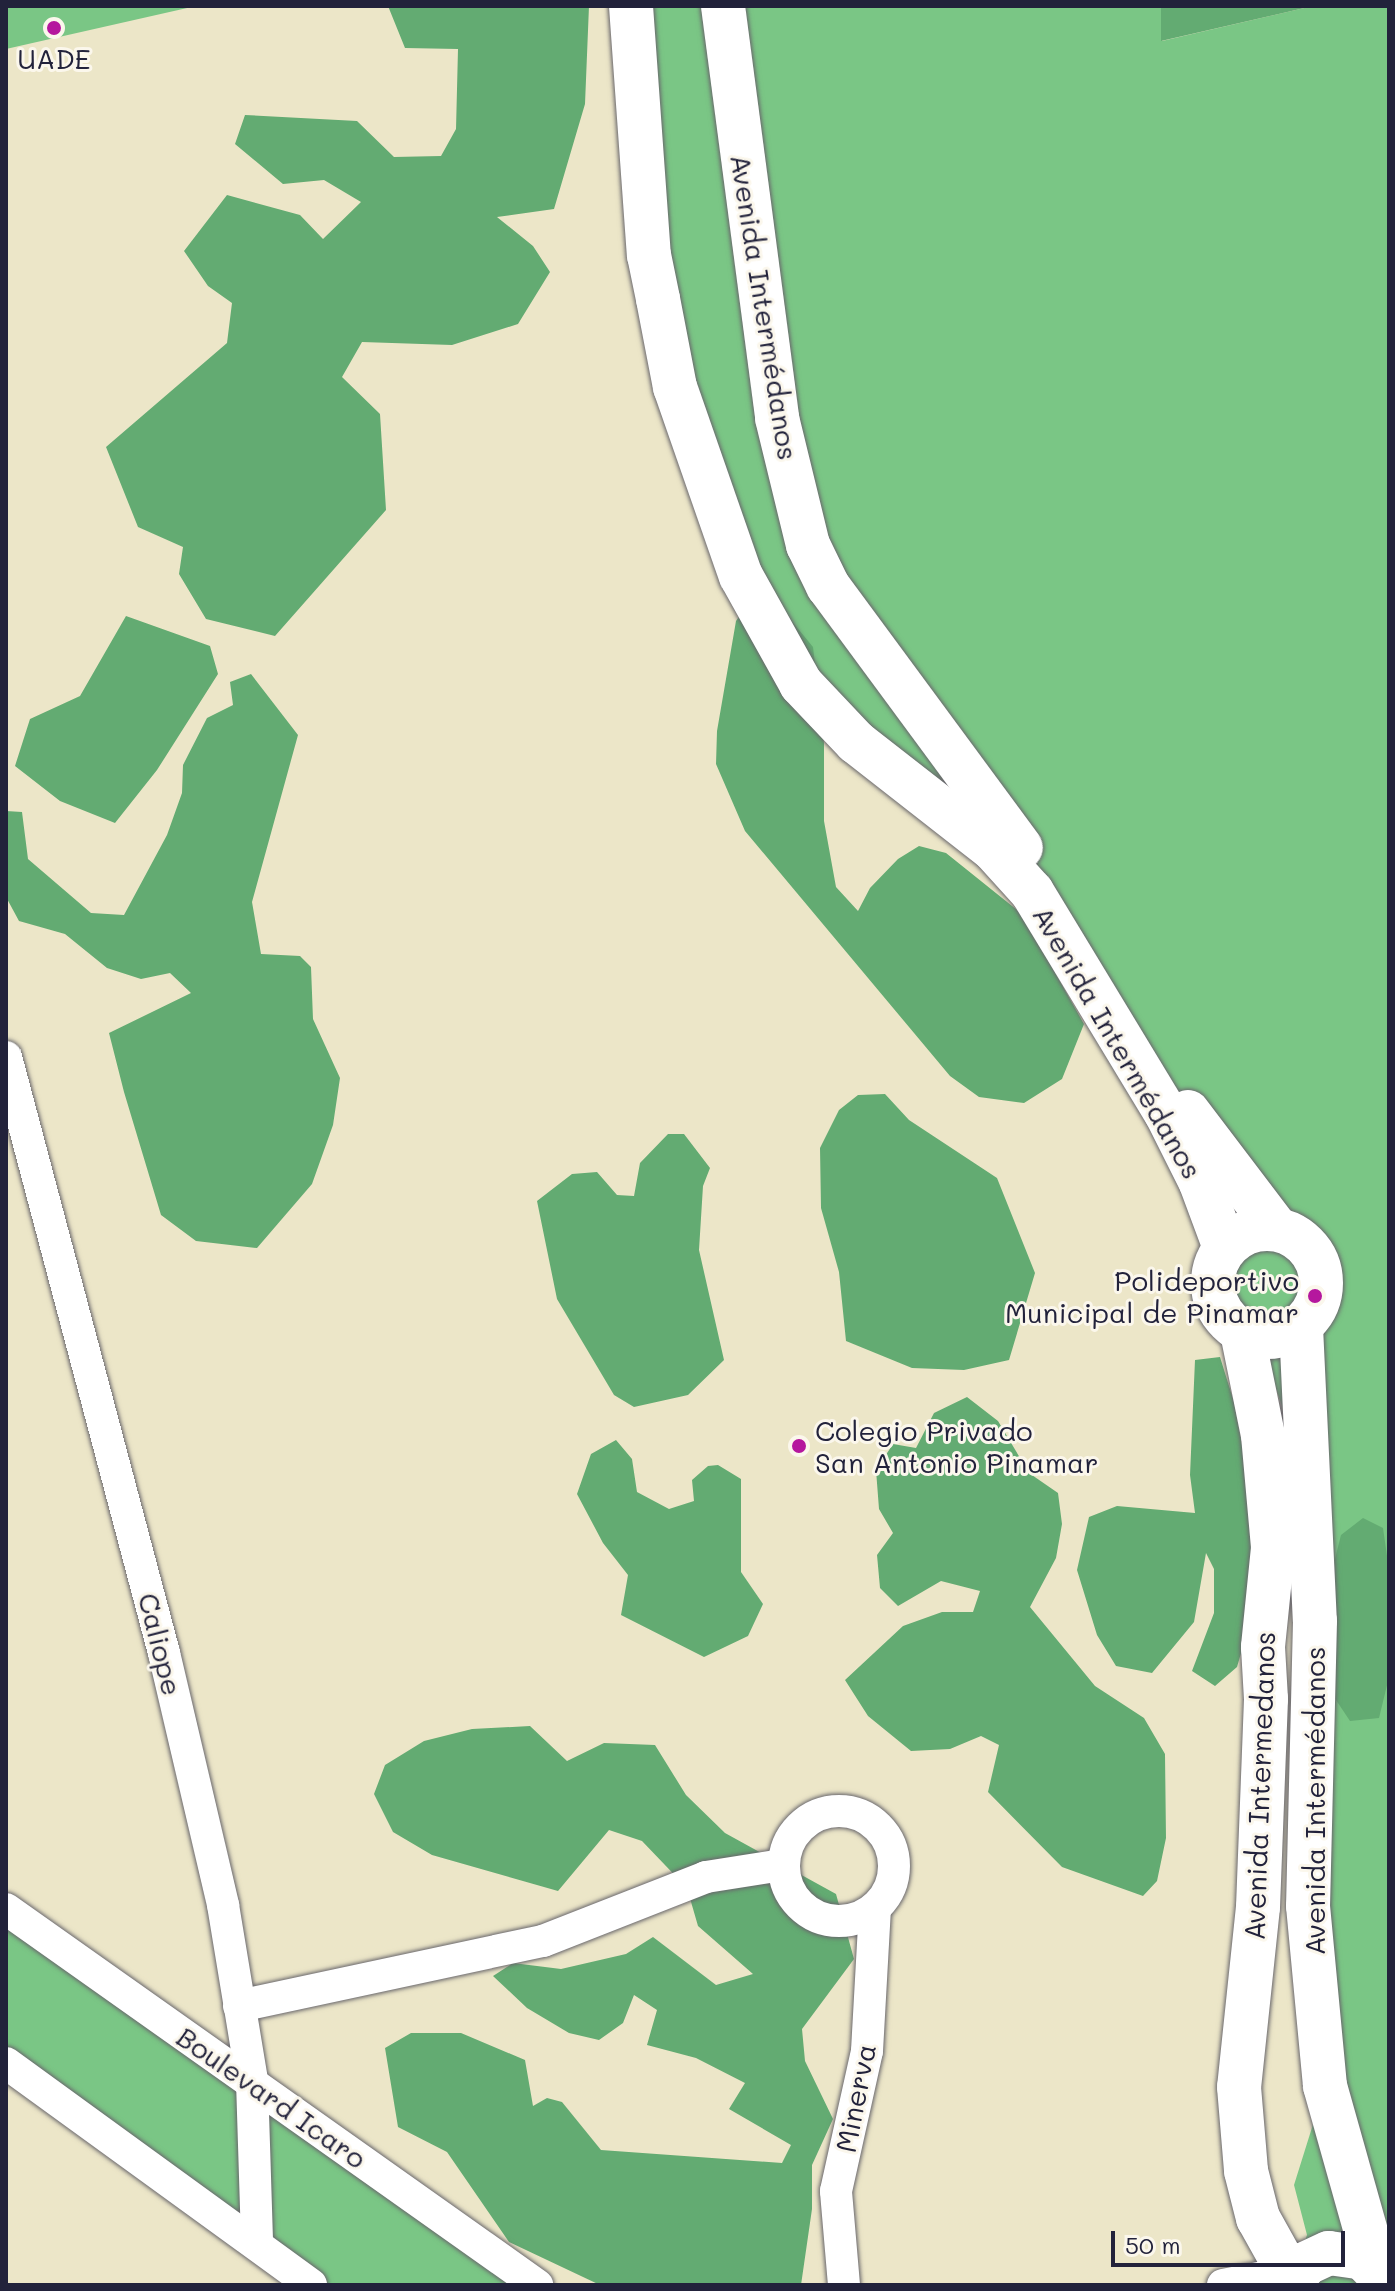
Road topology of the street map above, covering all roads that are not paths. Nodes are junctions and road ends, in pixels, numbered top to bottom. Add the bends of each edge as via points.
1 (631, 6) edge
2 (723, 6) edge
3 (6, 1057) edge
4 (1276, 1228) junction
5 (1225, 1248) junction
6 (1301, 1327) junction
7 (1242, 1332) junction
8 (782, 1865) junction
9 (6, 1909) edge
10 (875, 1909) junction
11 (239, 2006) junction
12 (6, 2063) edge
13 (252, 2081) junction
14 (257, 2242) junction
15 (1382, 2276) edge
16 (1291, 2282) edge
17 (311, 2285) edge
18 (537, 2285) edge
19 (844, 2285) edge
20 (1223, 2285) edge

1 - 5 main road, Avenida Intermédanos via 655,284 675,387 741,576 801,684 856,742 993,849 1032,892 1166,1113 1201,1183
2 - 4 main road, Avenida Intermédanos via 777,418 808,545 828,586 1094,954 1182,1103
3 - 11 street, Caliope via 164,1653 223,1905
4 - 5 main road via 1248,1231
4 - 6 main road via 1298,1237 1315,1255 1322,1274 1314,1312
5 - 7 main road via 1212,1285 1217,1305
6 - 7 main road via 1263,1338
6 - 15 main road, Avenida Intermédanos via 1315,1621 1308,1906 1325,2086
7 - 16 main road, Avenida Intermedanos via 1263,1435 1273,1548 1263,1647 1258,1907 1239,2087 1246,2171 1258,2218
8 - 10 street via 794,1900 816,1916 842,1922
8 - 10 street via 792,1839 810,1819 836,1811 863,1816 879,1826 895,1859 894,1878
8 - 11 street via 706,1877 543,1941
9 - 13 street, Boulevard Icaro
10 - 19 street, Minerva via 867,2051 836,2191
11 - 13 street, Caliope
12 - 14 street
13 - 14 street, Caliope
13 - 18 street, Boulevard Icaro
14 - 17 street
15 - 16 main road via 1363,2258 1329,2253 1305,2264
16 - 20 street via 1269,2276

